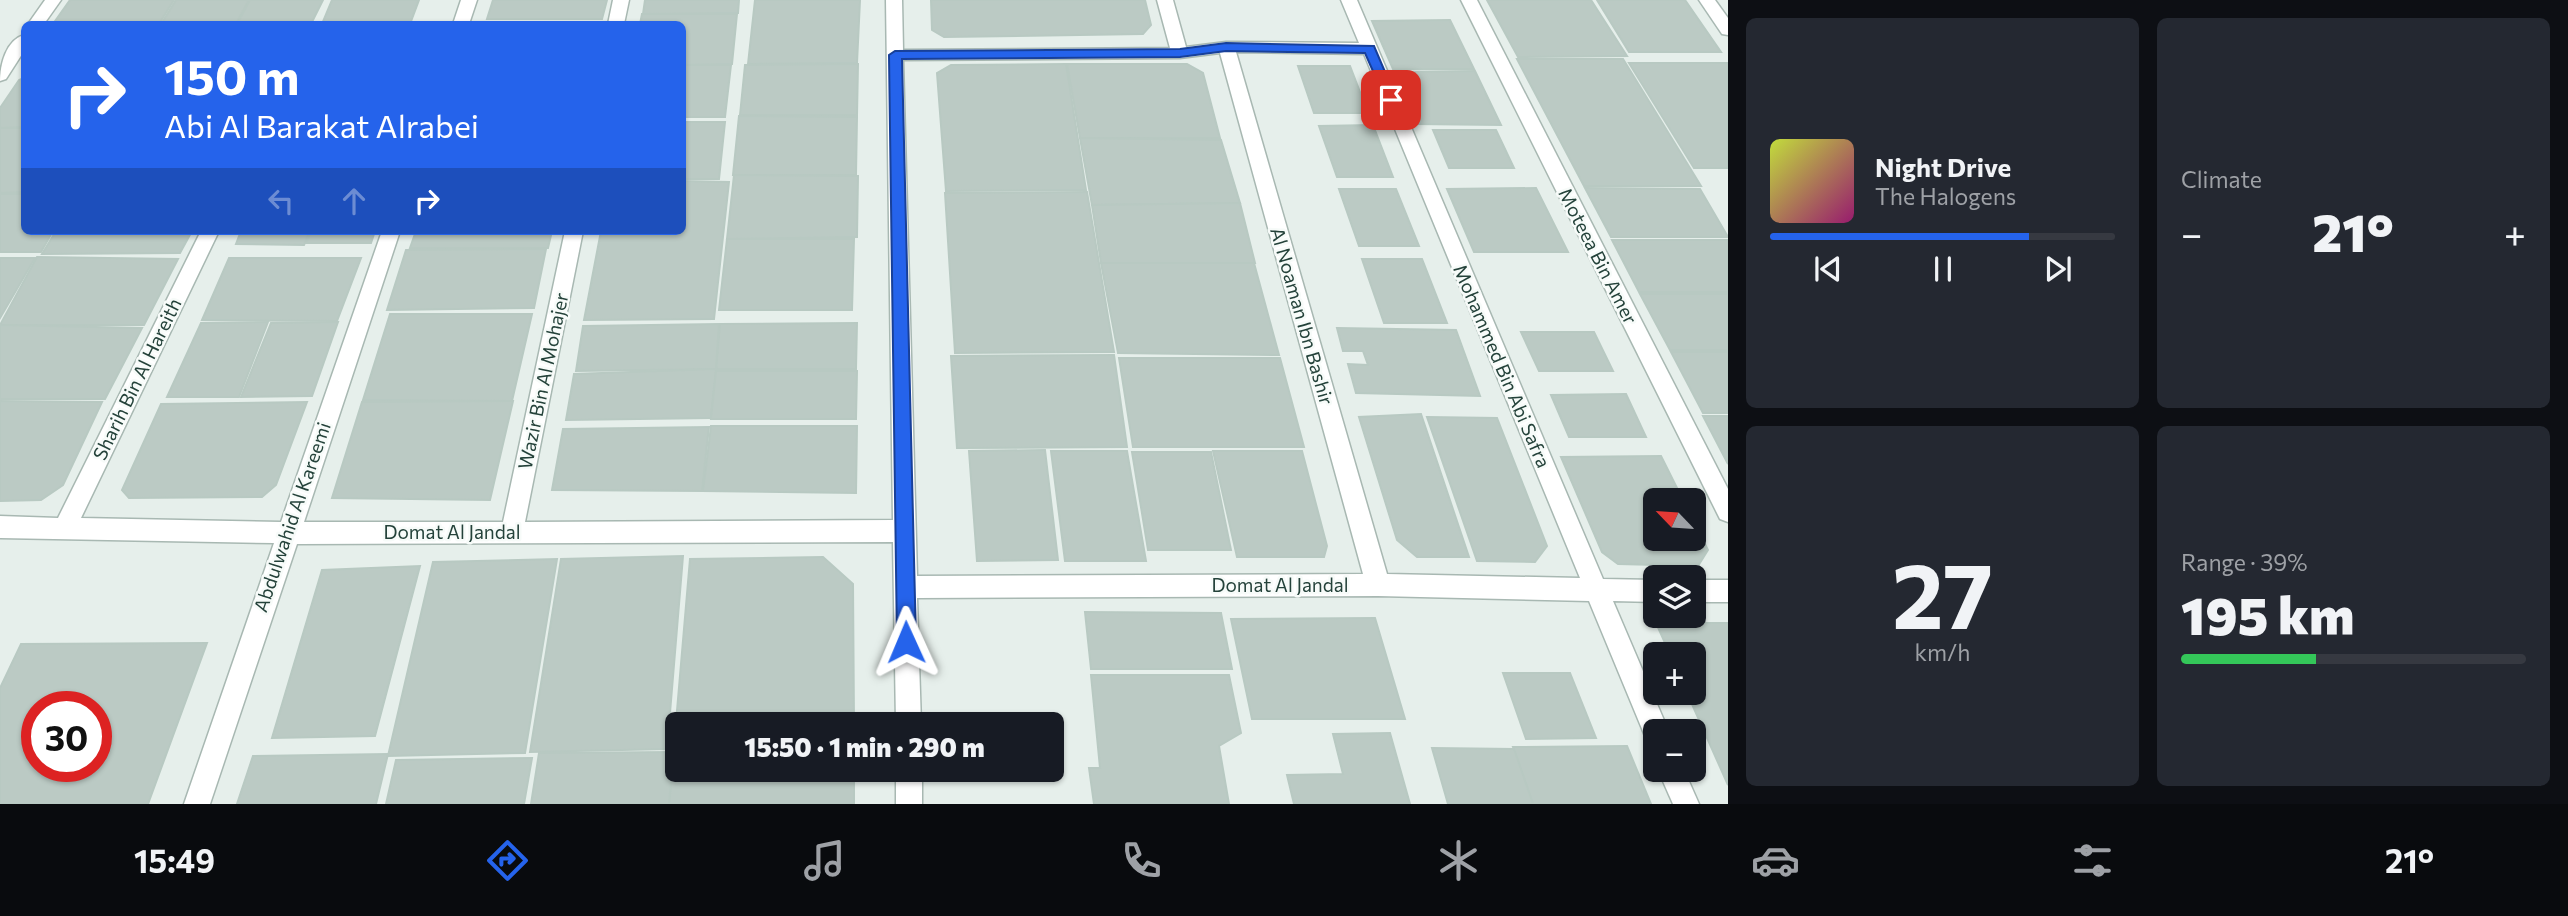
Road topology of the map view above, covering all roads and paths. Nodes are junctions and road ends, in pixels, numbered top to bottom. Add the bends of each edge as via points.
1 (53, 0) edge
2 (469, 0) edge
3 (621, 0) edge
4 (894, 0) edge
5 (1165, 0) edge
6 (1349, 0) edge
7 (1469, 0) edge
8 (1707, 0) edge
9 (38, 21) edge
10 (462, 21) edge
11 (617, 21) edge
12 (1728, 30) edge
13 (1226, 47) junction
14 (1369, 48) junction
15 (16, 51) edge
16 (1180, 53) junction
17 (895, 55) junction
18 (0, 75) edge
19 (208, 235) edge
20 (390, 235) edge
21 (573, 235) edge
22 (1728, 512) edge
23 (0, 527) edge
24 (65, 528) junction
25 (512, 531) junction
26 (904, 531) junction
27 (286, 533) junction
28 (1377, 585) junction
29 (905, 587) junction
30 (1596, 590) junction
31 (1643, 591) edge
32 (1706, 591) edge
33 (1728, 592) edge
34 (908, 712) edge
35 (1651, 719) edge
36 (909, 782) edge
37 (1676, 782) edge
38 (197, 804) edge
39 (909, 804) edge
40 (1685, 804) edge

1 - 9 street
2 - 10 street
3 - 11 street
4 - 17 street
5 - 16 street
6 - 14 street, Mohammed Bin Abi Safra
7 - 22 street, Moteea Bin Amer
8 - 12 street
13 - 14 street
13 - 16 street
13 - 28 street, Al Noaman Ibn Bashir
14 - 30 street, Mohammed Bin Abi Safra
15 - 18 street
16 - 17 street
17 - 26 street
19 - 24 street, Sharih Bin Al Hareith
20 - 27 street, Abdulwahid Al Kareemi
21 - 25 street, Wazir Bin Al Mohajer
23 - 24 street, Domat Al Jandal
24 - 27 street, Domat Al Jandal
25 - 26 street, Domat Al Jandal
25 - 27 street, Domat Al Jandal
26 - 29 street
27 - 38 street, Abdulwahid Al Kareemi
28 - 29 street, Domat Al Jandal
28 - 30 street, Domat Al Jandal
29 - 34 street
30 - 31 street, Domat Al Jandal
30 - 35 street, Mohammed Bin Abi Safra
32 - 33 street
36 - 39 street
37 - 40 street

